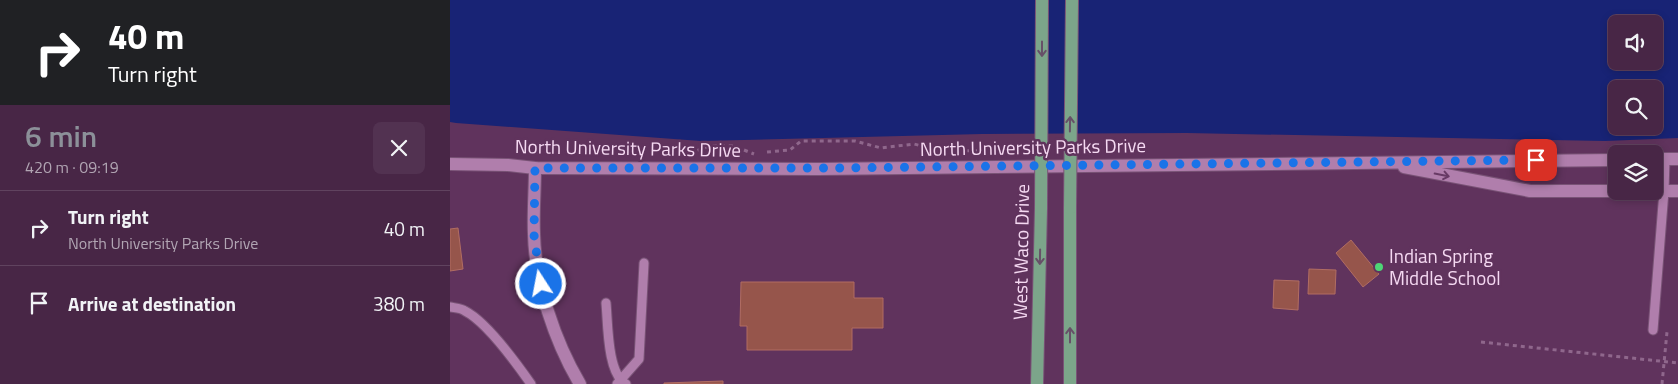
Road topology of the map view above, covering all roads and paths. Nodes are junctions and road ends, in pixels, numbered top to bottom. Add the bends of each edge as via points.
1 (1042, 0) edge
2 (1072, 0) edge
3 (1663, 159) edge
4 (1678, 159) edge
5 (1608, 160) edge
6 (1376, 162) junction
7 (450, 164) edge
8 (535, 168) junction
9 (1663, 185) edge
10 (1664, 192) junction
11 (1678, 192) edge
12 (644, 263) dead end
13 (606, 303) dead end
14 (450, 307) edge
15 (1653, 330) dead end
16 (1667, 331) dead end
17 (1482, 342) dead end
18 (1664, 361) junction
19 (1678, 363) edge
20 (621, 383) edge
21 (532, 384) edge
22 (580, 384) edge
23 (1037, 384) edge
24 (1070, 384) edge
25 (1662, 384) edge

1 -> 23 main road, West Waco Drive, bridge
24 -> 2 main road, bridge
3 - 4 street
5 - 6 street, North University Parks Drive
6 - 8 street, North University Parks Drive
6 -> 10 street via 1530,192
7 - 8 street, North University Parks Drive
8 - 22 street via 534,235 538,270 560,343
9 - 10 lane
10 - 11 street
10 - 15 lane
12 - 20 lane via 639,359
13 - 20 lane via 611,359
14 - 21 lane via 465,310 478,320
16 - 18 path
17 - 18 path
18 - 19 path
18 - 25 path

